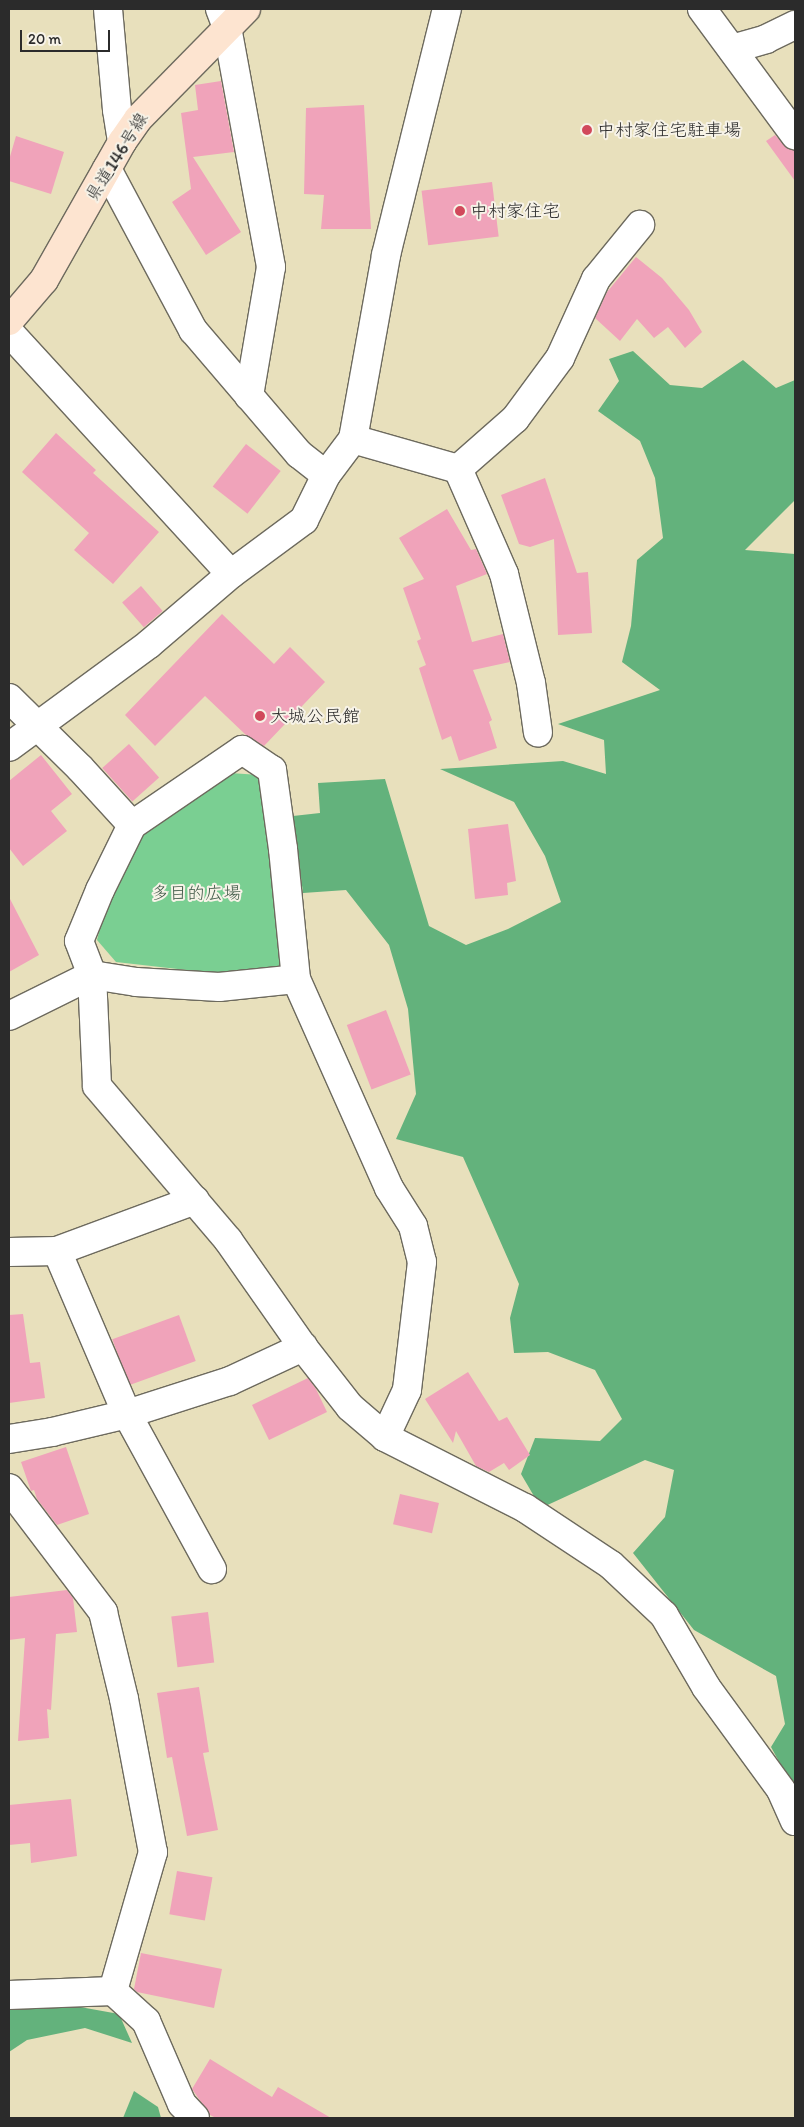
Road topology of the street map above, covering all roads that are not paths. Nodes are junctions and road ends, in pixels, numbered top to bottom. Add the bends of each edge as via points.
1 (108, 9) edge
2 (246, 9) edge
3 (447, 9) edge
4 (702, 9) edge
5 (224, 18) edge
6 (795, 25) edge
7 (732, 49) junction
8 (795, 135) edge
9 (122, 142) junction
10 (107, 169) junction
11 (640, 225) dead end
12 (9, 321) edge
13 (9, 332) edge
14 (249, 396) junction
15 (353, 439) junction
16 (458, 469) junction
17 (326, 475) junction
18 (231, 574) junction
19 (9, 698) edge
20 (36, 725) junction
21 (538, 733) dead end
22 (9, 747) edge
23 (132, 825) junction
24 (92, 975) junction
25 (296, 979) junction
26 (9, 1016) edge
27 (195, 1200) junction
28 (57, 1251) junction
29 (9, 1252) edge
30 (303, 1347) junction
31 (127, 1414) junction
32 (385, 1436) junction
33 (9, 1439) edge
34 (9, 1488) edge
35 (212, 1569) dead end
36 (795, 1821) edge
37 (114, 1991) junction
38 (9, 1995) edge
39 (195, 2118) edge

1 - 9 street
2 - 5 main road, 県道146号線
3 - 15 street via 386,255
4 - 7 street
5 - 9 main road, 県道146号線
5 - 14 street via 271,267
6 - 7 street via 766,39
7 - 8 street
9 - 10 main road, 県道146号線
10 - 12 main road, 県道146号線 via 44,280
10 - 14 street via 193,330
11 - 16 street via 596,279 560,358 515,419
13 - 18 street
14 - 17 street via 299,454
15 - 16 street
15 - 17 street
16 - 21 street via 504,574 531,683
17 - 18 street via 304,520
18 - 20 street via 149,644
19 - 20 street
20 - 22 street
20 - 23 street
23 - 24 street via 79,941
23 - 25 street via 242,750 272,770
24 - 25 street via 136,982 219,987
24 - 26 street
24 - 27 street via 97,1086
25 - 32 street via 389,1188 413,1226 422,1262 407,1390
27 - 28 street
27 - 30 street via 228,1240
28 - 29 street
28 - 31 street
30 - 31 street via 230,1381
30 - 32 street via 350,1407
31 - 33 street
31 - 35 street
32 - 36 street via 526,1508 610,1565 664,1615 706,1688 781,1790
34 - 37 street via 104,1612 124,1698 153,1852
37 - 38 street
37 - 39 street via 146,2021 182,2104

